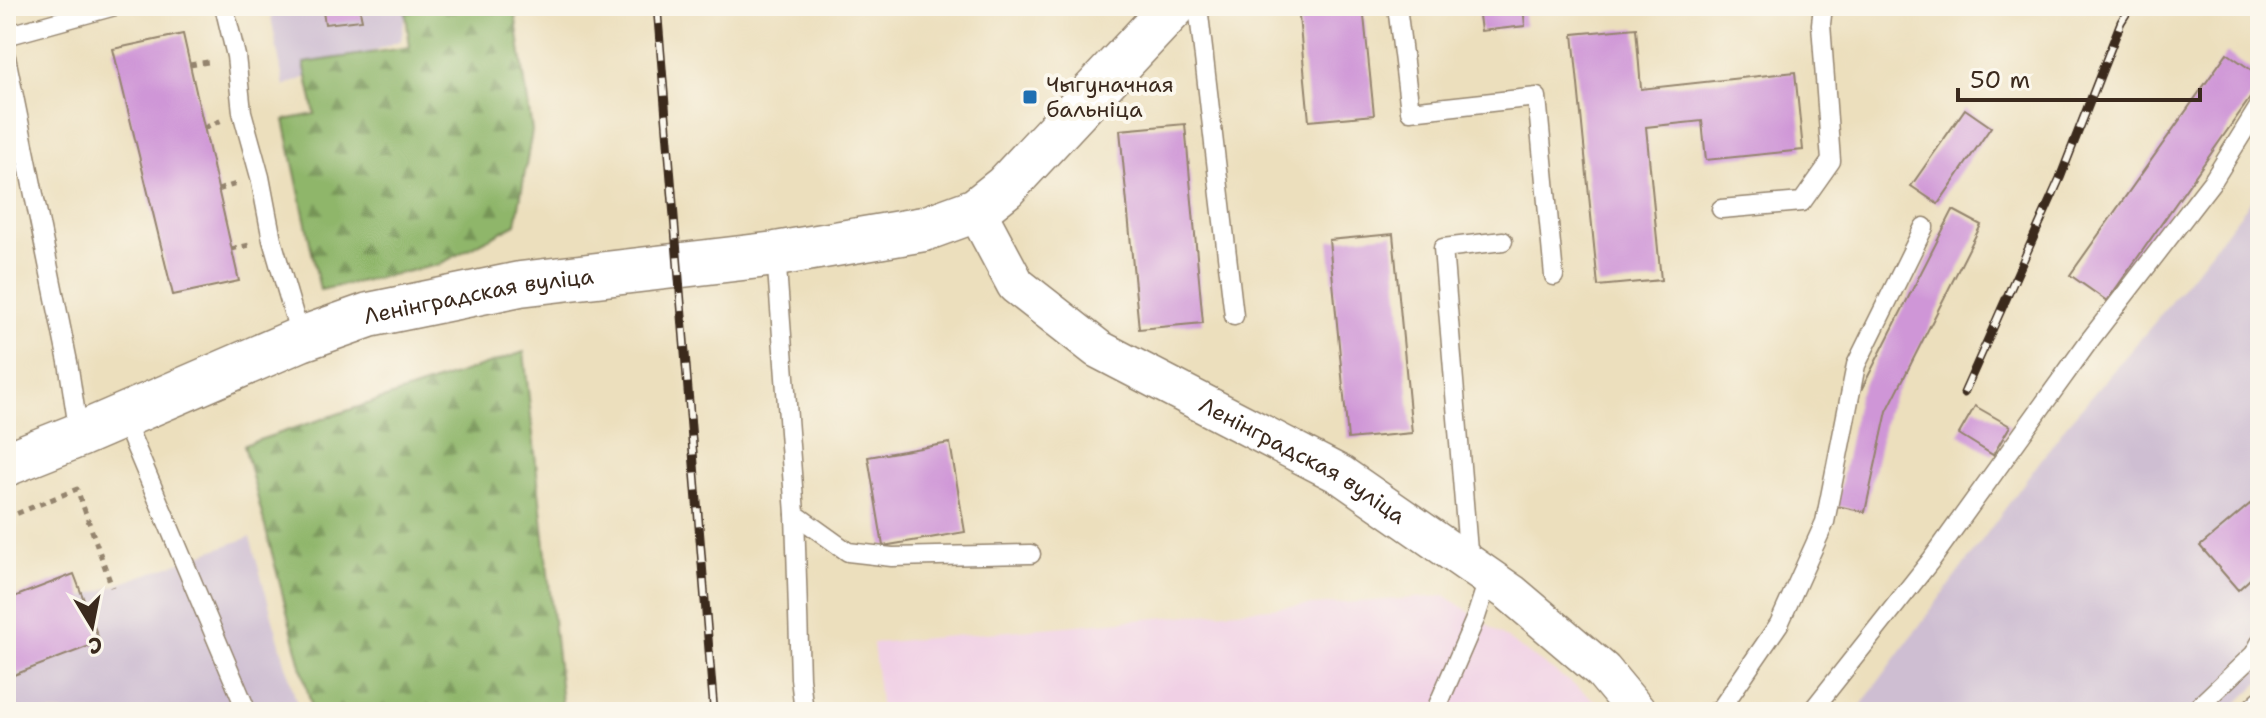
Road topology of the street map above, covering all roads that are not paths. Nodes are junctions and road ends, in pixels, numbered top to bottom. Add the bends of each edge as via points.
1 (115, 6) edge
2 (224, 6) edge
3 (1174, 6) edge
4 (1198, 6) edge
5 (1397, 6) edge
6 (1823, 6) edge
7 (6, 36) edge
8 (6, 57) edge
9 (10, 98) edge
10 (2260, 105) edge
11 (1721, 209) dead end
12 (976, 210) junction
13 (1924, 227) dead end
14 (1503, 241) dead end
15 (776, 254) junction
16 (1554, 276) dead end
17 (1234, 316) dead end
18 (301, 339) junction
19 (123, 417) junction
20 (79, 435) junction
21 (6, 464) edge
22 (795, 514) junction
23 (1031, 554) dead end
24 (1479, 570) junction
25 (2258, 653) edge
26 (2260, 700) edge
27 (247, 712) edge
28 (804, 712) edge
29 (1435, 712) edge
30 (1637, 712) edge
31 (1715, 712) edge
32 (1811, 712) edge
33 (2193, 712) edge
34 (2247, 712) edge

1 - 7 lane
2 - 18 lane via 242,112
3 - 12 street, Ленінградская вуліца via 1005,187
4 - 17 lane
5 - 16 lane via 1410,111 1537,97
6 - 11 lane via 1831,161 1802,202
8 - 9 lane
9 - 20 lane
10 - 32 lane via 2214,179 1932,559
12 - 15 street, Ленінградская вуліца via 924,229
12 - 24 street, Ленінградская вуліца via 1016,285 1098,349 1341,475
13 - 31 lane via 1856,365 1825,522 1779,624
14 - 24 lane via 1443,248
15 - 18 street, Ленінградская вуліца via 520,284 369,315
15 - 22 lane
18 - 19 street, Ленінградская вуліца
19 - 20 street, Ленінградская вуліца
19 - 27 lane
20 - 21 street, Ленінградская вуліца
22 - 23 lane via 848,552 892,557
22 - 28 lane
24 - 29 lane via 1476,617
24 - 30 street, Ленінградская вуліца via 1603,671
25 - 33 lane
26 - 34 lane

